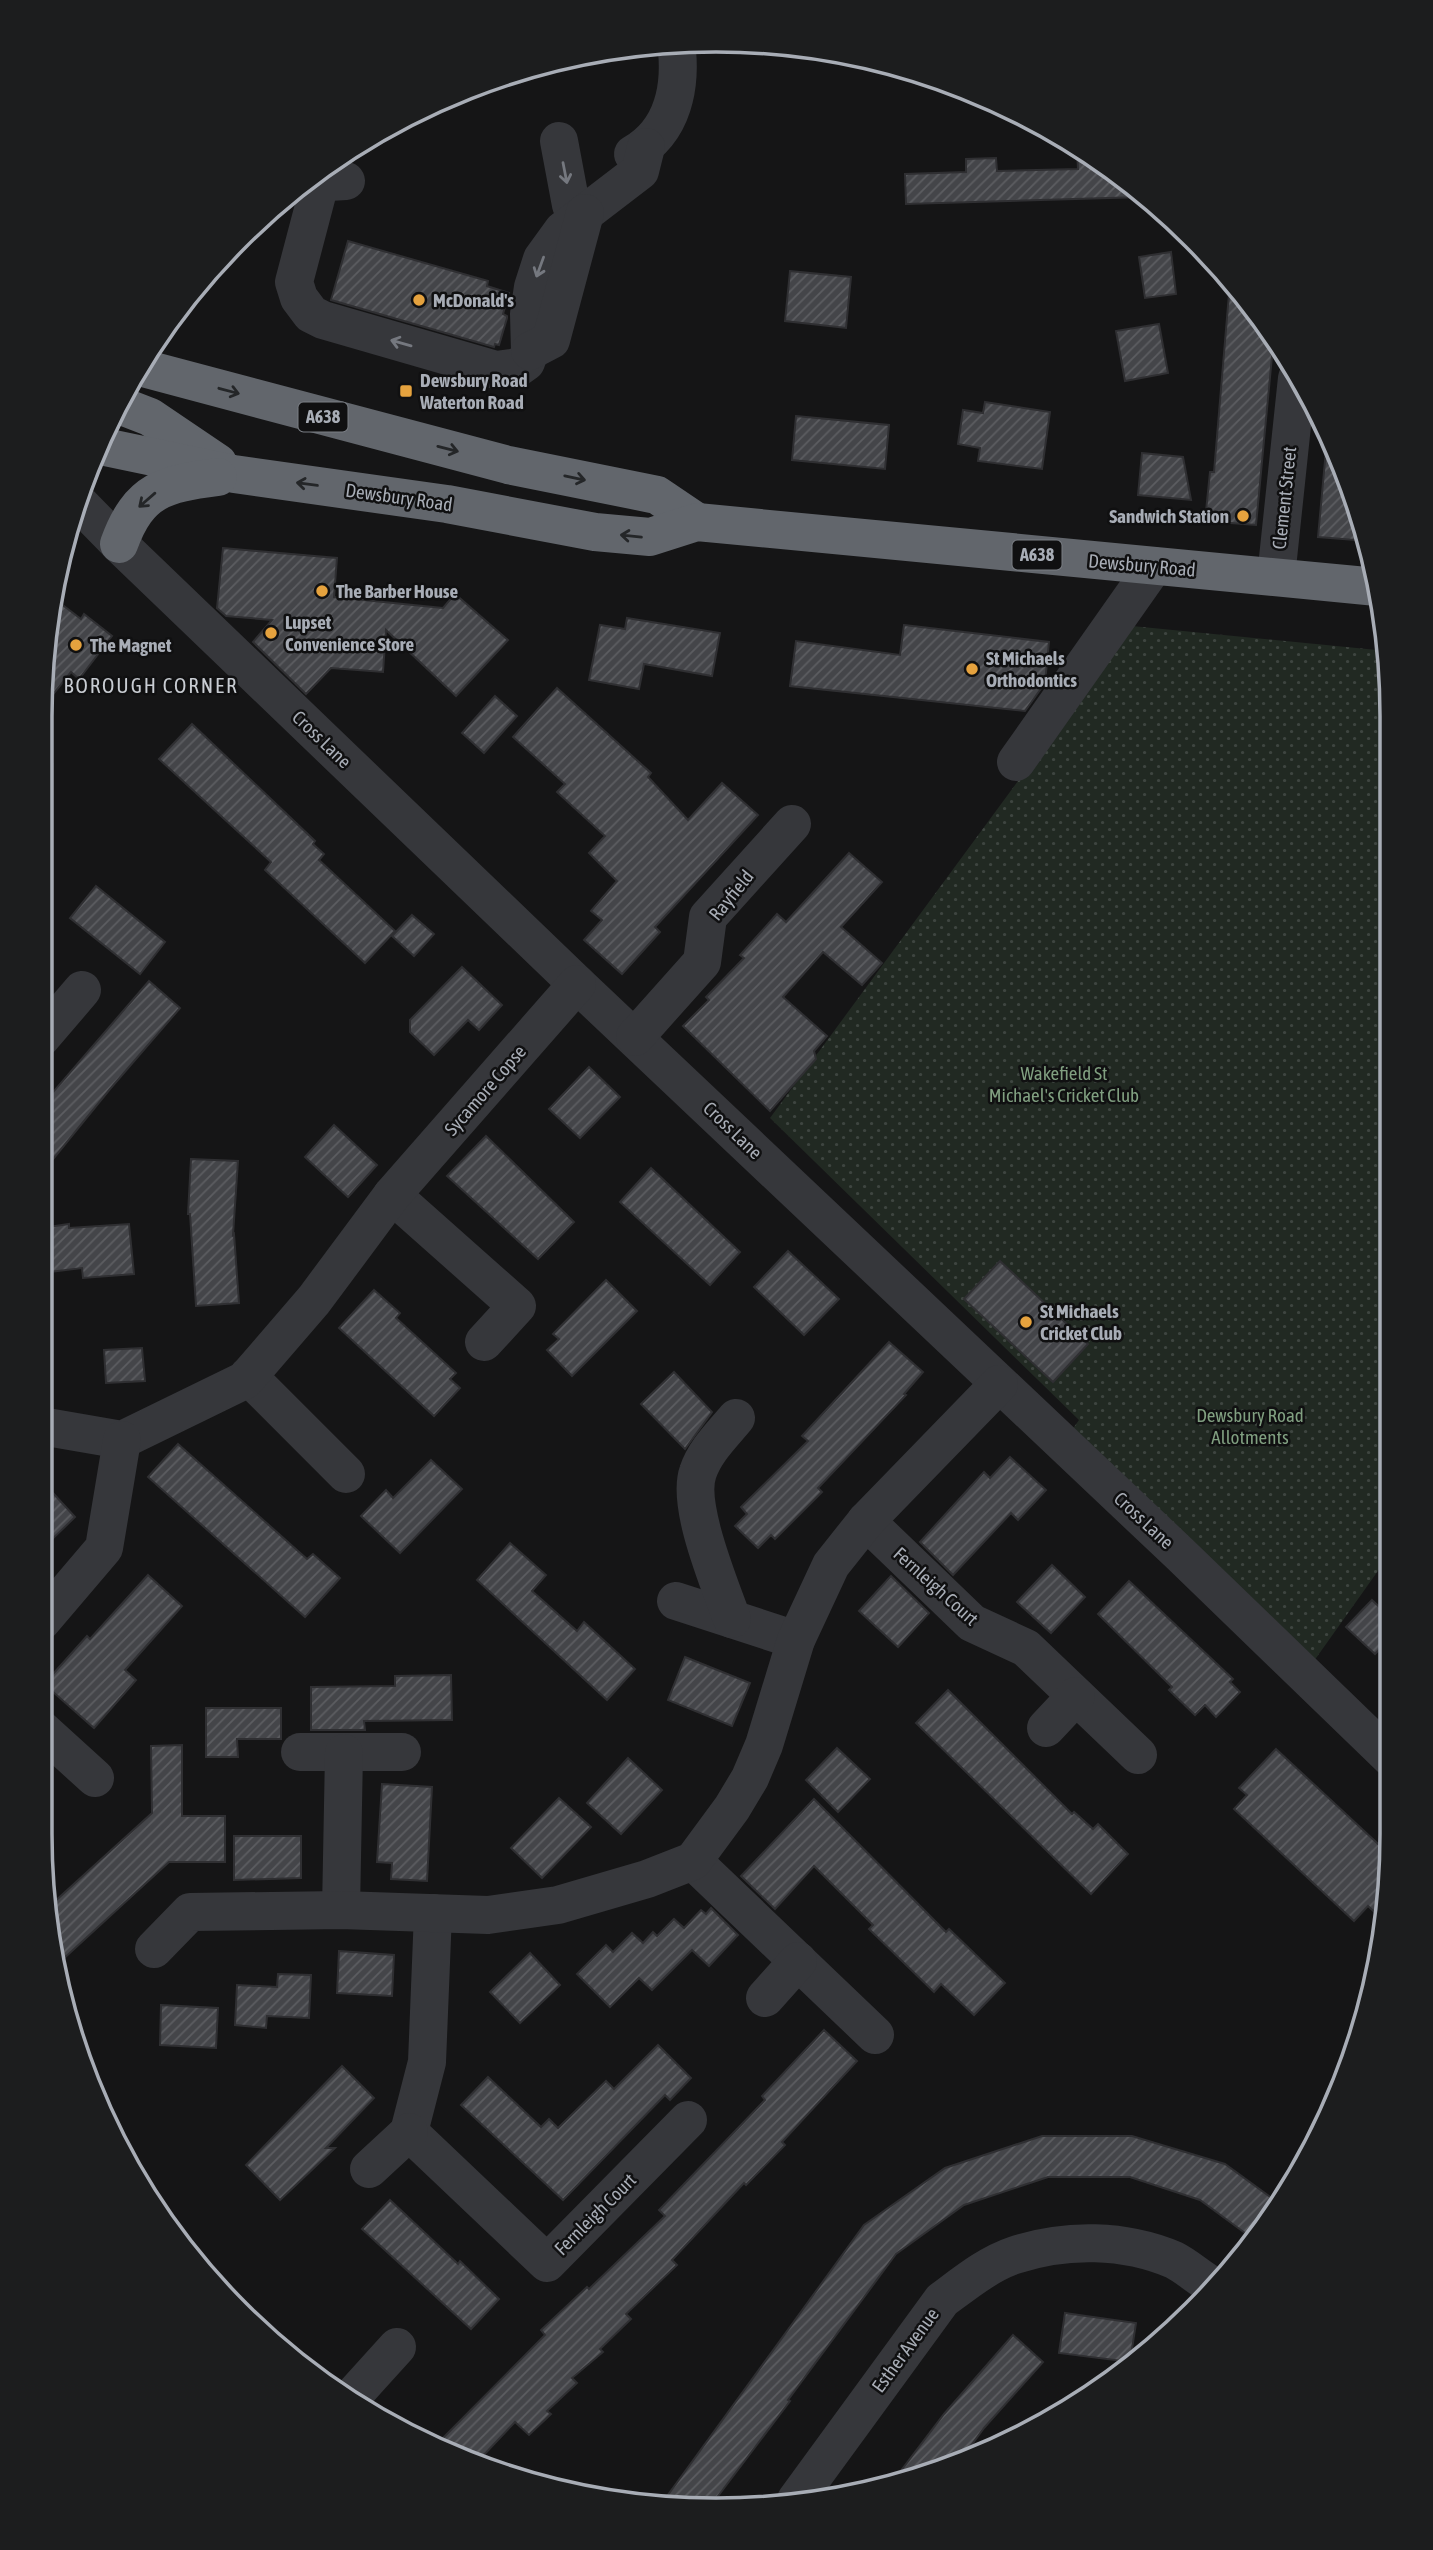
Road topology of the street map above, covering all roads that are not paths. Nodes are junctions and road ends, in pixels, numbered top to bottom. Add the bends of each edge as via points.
1 (677, 54) edge
2 (559, 141) dead end
3 (346, 181) dead end
4 (578, 208) junction
5 (160, 355) edge
6 (150, 370) edge
7 (177, 376) junction
8 (1296, 392) edge
9 (128, 409) edge
10 (109, 448) edge
11 (234, 474) junction
12 (86, 510) edge
13 (697, 522) junction
14 (119, 544) junction
15 (1154, 566) junction
16 (1276, 577) junction
17 (1368, 586) edge
18 (1016, 762) dead end
19 (792, 824) dead end
20 (577, 984) junction
21 (82, 990) dead end
22 (52, 1018) edge
23 (635, 1037) junction
24 (392, 1195) junction
25 (484, 1342) dead end
26 (248, 1376) junction
27 (999, 1384) junction
28 (736, 1418) dead end
29 (52, 1428) edge
30 (121, 1440) junction
31 (346, 1474) dead end
32 (866, 1521) junction
33 (676, 1601) dead end
34 (52, 1608) edge
35 (732, 1619) junction
36 (796, 1640) junction
37 (1076, 1696) junction
38 (1046, 1728) dead end
39 (52, 1739) edge
40 (1380, 1747) edge
41 (300, 1752) dead end
42 (402, 1752) dead end
43 (344, 1753) junction
44 (1138, 1755) dead end
45 (95, 1778) dead end
46 (693, 1861) junction
47 (341, 1910) junction
48 (433, 1913) junction
49 (154, 1949) dead end
50 (798, 1961) junction
51 (765, 1998) dead end
52 (875, 2035) dead end
53 (688, 2120) dead end
54 (409, 2132) junction
55 (369, 2169) dead end
56 (1206, 2281) edge
57 (397, 2347) dead end
58 (357, 2392) edge
59 (802, 2492) edge

1 - 4 street via 671,113 640,151 640,171
2 -> 4 street
4 -> 3 street via 542,259 533,287 526,362 496,370 311,314 294,282 319,187
5 - 7 highway
6 - 7 highway, Dewsbury Road / A638
7 -> 13 highway, Dewsbury Road / A638 via 508,465 657,495
8 - 16 street, Clement Street
9 - 11 highway via 150,417
10 - 11 highway, Dewsbury Road / A638
13 -> 11 highway, Dewsbury Road / A638 via 650,537 596,532 447,503
11 -> 14 highway via 180,482 150,495 128,519
12 - 14 street, Cross Lane
13 - 15 highway, Dewsbury Road / A638
14 - 20 street, Cross Lane
15 - 16 highway, Dewsbury Road / A638
15 - 18 street
16 - 17 highway, Dewsbury Road / A638
19 - 23 street, Rayfield via 776,867 708,917 702,962
20 - 23 street, Cross Lane
20 - 24 street, Sycamore Copse
21 - 22 street
23 - 27 street, Cross Lane
24 - 25 street via 517,1306
24 - 26 street, Sycamore Copse via 314,1300
26 - 30 street, Sycamore Copse
26 - 31 street
27 - 32 street
27 - 40 street, Cross Lane
28 - 35 street via 706,1453 694,1487 699,1519
29 - 30 street
30 - 34 street via 104,1548
32 - 36 street via 831,1565
32 - 37 street, Fernleigh Court via 972,1623 1026,1647
33 - 35 street
35 - 36 street
36 - 46 street via 750,1778
37 - 38 street
37 - 44 street, Fernleigh Court
39 - 45 street
41 - 43 street
42 - 43 street
43 - 47 street
46 - 48 street via 558,1905 488,1915
46 - 50 street
47 - 48 street
47 - 49 street via 190,1912
48 - 54 street via 427,2062
50 - 51 street
50 - 52 street
53 - 54 street, Fernleigh Court via 547,2263
54 - 55 street
56 - 59 street, Esther Avenue via 1175,2261 1124,2245 1064,2243 1014,2255 975,2275 942,2300
57 - 58 street

